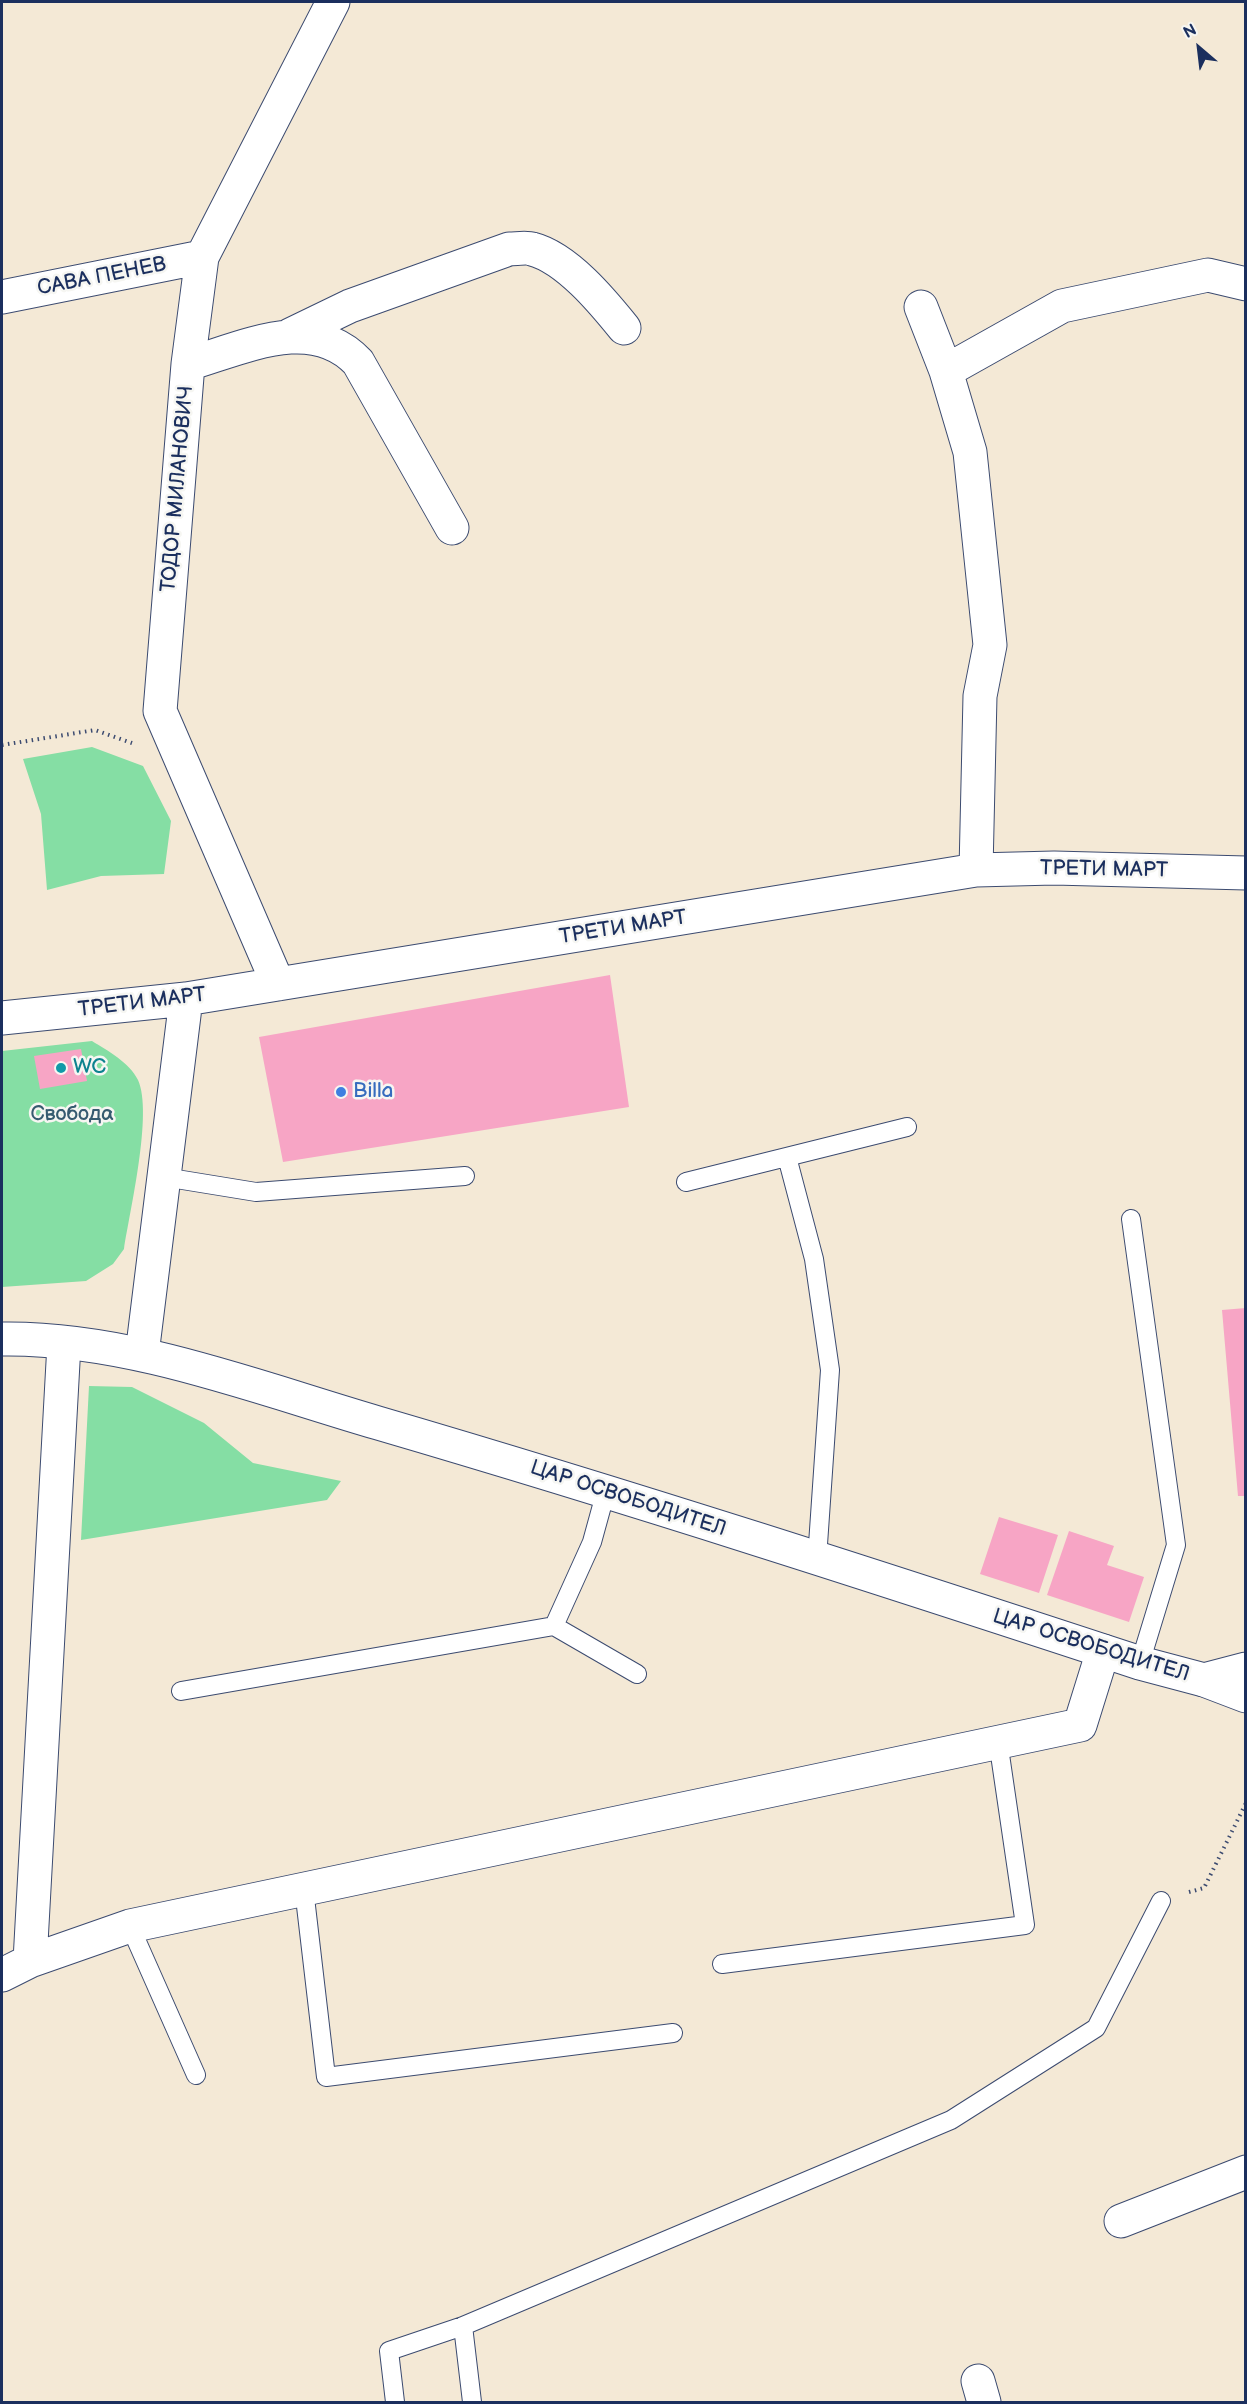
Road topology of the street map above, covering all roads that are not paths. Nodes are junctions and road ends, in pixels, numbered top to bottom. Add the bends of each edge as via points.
1 (333, 2) edge
2 (202, 257) junction
3 (1245, 284) edge
4 (2, 297) edge
5 (921, 307) dead end
6 (624, 328) dead end
7 (290, 335) junction
8 (188, 364) junction
9 (946, 371) junction
10 (452, 528) dead end
11 (976, 870) junction
12 (1245, 873) edge
13 (278, 984) junction
14 (186, 999) junction
15 (2, 1018) edge
16 (907, 1127) dead end
17 (788, 1157) junction
18 (465, 1176) dead end
19 (164, 1177) junction
20 (686, 1182) dead end
21 (1131, 1219) dead end
22 (2, 1339) edge
23 (64, 1344) junction
24 (142, 1354) junction
25 (606, 1491) junction
26 (816, 1559) junction
27 (554, 1626) junction
28 (1103, 1651) junction
29 (1140, 1663) junction
30 (1245, 1669) edge
31 (637, 1674) dead end
32 (1204, 1680) junction
33 (181, 1691) dead end
34 (1245, 1696) edge
35 (998, 1741) junction
36 (304, 1889) junction
37 (1161, 1901) dead end
38 (130, 1926) junction
39 (722, 1964) dead end
40 (16, 1968) edge
41 (673, 2032) dead end
42 (196, 2075) dead end
43 (1245, 2172) edge
44 (1121, 2221) dead end
45 (463, 2326) junction
46 (395, 2403) edge
47 (472, 2403) edge

1 - 2 street, ТОДОР МИЛАНОВИЧ
2 - 4 street, САВА ПЕНЕВ
2 - 8 street, ТОДОР МИЛАНОВИЧ
3 - 9 street via 1208,275 1062,306
5 - 9 street
6 - 7 street via 592,289 531,248 509,249 350,306
7 - 8 street
7 - 10 street via 326,339 344,348 358,362
8 - 13 street, ТОДОР МИЛАНОВИЧ via 160,711
9 - 11 street via 970,452 990,645 980,696
11 - 12 street, ТРЕТИ МАРТ
11 - 13 street, ТРЕТИ МАРТ
13 - 14 street, ТРЕТИ МАРТ
14 - 15 street, ТРЕТИ МАРТ
14 - 19 street
16 - 17 lane
17 - 20 lane
17 - 26 lane via 814,1259 830,1370
18 - 19 lane via 256,1192
19 - 24 street
21 - 29 lane via 1176,1545
22 - 23 street, ЦАР ОСВОБОДИТЕЛ
23 - 24 street, ЦАР ОСВОБОДИТЕЛ
23 - 40 street
24 - 25 street, ЦАР ОСВОБОДИТЕЛ
25 - 26 street, ЦАР ОСВОБОДИТЕЛ
25 - 27 lane via 592,1542
26 - 28 street, ЦАР ОСВОБОДИТЕЛ
27 - 31 lane
27 - 33 lane
28 - 29 street, ЦАР ОСВОБОДИТЕЛ
28 - 35 street via 1080,1725
29 - 32 street, ЦАР ОСВОБОДИТЕЛ
30 - 32 street
32 - 34 street, ЦАР ОСВОБОДИТЕЛ
35 - 36 street
35 - 39 lane via 1025,1925
36 - 38 street
36 - 41 lane via 326,2077
37 - 45 lane via 1096,2028 951,2120
38 - 40 street
38 - 42 lane
43 - 44 street
45 - 46 lane via 389,2351
45 - 47 lane

